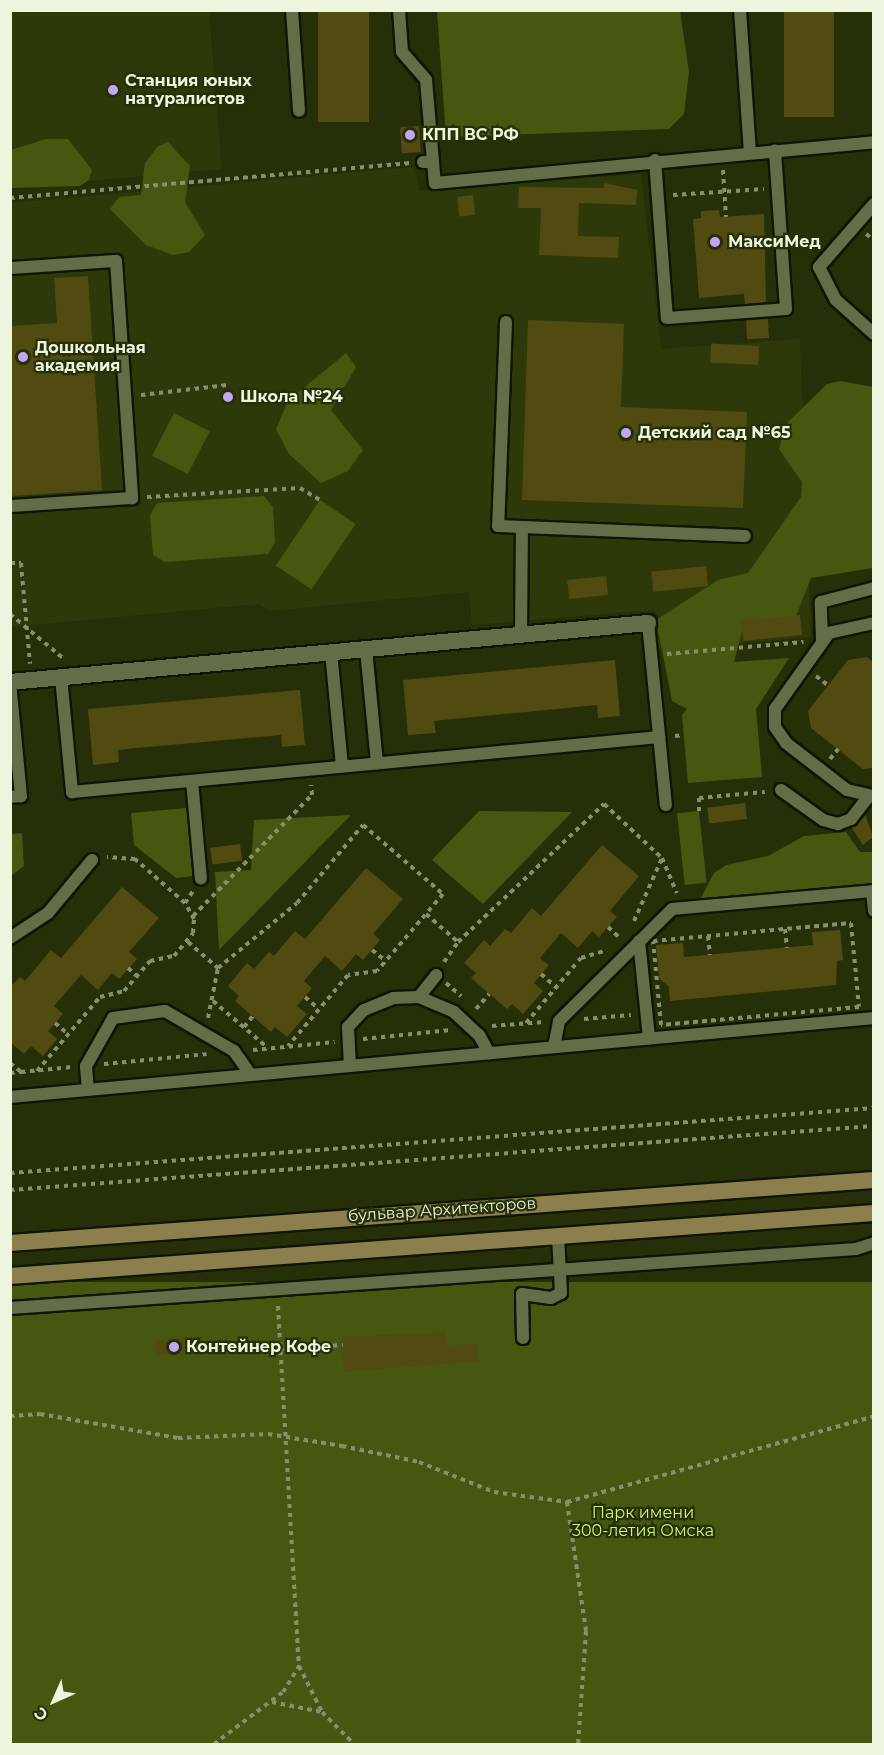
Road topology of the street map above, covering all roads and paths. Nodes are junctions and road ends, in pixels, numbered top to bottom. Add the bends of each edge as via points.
1 (292, 10) edge
2 (399, 10) edge
3 (740, 10) edge
4 (299, 111) dead end
5 (873, 142) edge
6 (775, 150) junction
7 (750, 152) junction
8 (722, 154) junction
9 (655, 160) junction
10 (428, 162) junction
11 (777, 188) junction
12 (724, 192) junction
13 (658, 196) junction
14 (10, 198) edge
15 (873, 204) edge
16 (726, 217) dead end
17 (10, 268) edge
18 (506, 322) dead end
19 (873, 334) edge
20 (227, 385) dead end
21 (125, 397) junction
22 (132, 498) junction
23 (320, 500) dead end
24 (10, 506) edge
25 (522, 527) junction
26 (745, 536) dead end
27 (10, 563) edge
28 (873, 588) edge
29 (10, 614) edge
30 (873, 622) edge
31 (648, 623) joint
32 (26, 626) junction
33 (521, 634) junction
34 (822, 640) junction
35 (366, 649) junction
36 (331, 652) junction
37 (651, 655) junction
38 (82, 675) junction
39 (61, 677) junction
40 (31, 680) junction
41 (820, 680) dead end
42 (10, 682) edge
43 (828, 686) dead end
44 (659, 737) junction
45 (377, 764) junction
46 (342, 766) junction
47 (192, 781) junction
48 (781, 790) joint
49 (312, 795) dead end
50 (871, 796) edge
51 (10, 797) edge
52 (666, 806) dead end
53 (699, 811) dead end
54 (662, 858) junction
55 (92, 860) joint
56 (201, 879) dead end
57 (679, 909) junction
58 (873, 911) edge
59 (642, 912) dead end
60 (426, 914) junction
61 (193, 916) junction
62 (608, 927) dead end
63 (785, 929) junction
64 (708, 936) junction
65 (10, 938) edge
66 (620, 938) dead end
67 (639, 941) junction
68 (188, 942) junction
69 (458, 942) junction
70 (787, 948) dead end
71 (610, 949) dead end
72 (372, 950) dead end
73 (710, 955) dead end
74 (386, 962) junction
75 (128, 968) dead end
76 (218, 968) junction
77 (541, 974) dead end
78 (436, 975) joint
79 (137, 976) junction
80 (556, 987) junction
81 (489, 994) dead end
82 (305, 997) dead end
83 (419, 997) junction
84 (213, 1001) junction
85 (319, 1009) junction
86 (476, 1009) dead end
87 (660, 1013) junction
88 (646, 1014) junction
89 (253, 1017) dead end
90 (873, 1018) edge
91 (559, 1021) junction
92 (55, 1023) dead end
93 (525, 1023) junction
94 (244, 1027) junction
95 (472, 1029) junction
96 (203, 1032) junction
97 (68, 1034) junction
98 (649, 1038) junction
99 (347, 1041) junction
100 (287, 1046) junction
101 (554, 1047) junction
102 (268, 1048) junction
103 (234, 1052) junction
104 (489, 1053) junction
105 (10, 1063) edge
106 (86, 1066) junction
107 (350, 1066) junction
108 (37, 1071) junction
109 (21, 1072) junction
110 (10, 1073) edge
111 (251, 1075) junction
112 (88, 1090) junction
113 (10, 1097) edge
114 (873, 1108) edge
115 (873, 1126) edge
116 (10, 1173) edge
117 (873, 1180) edge
118 (10, 1190) edge
119 (873, 1213) edge
120 (558, 1236) junction
121 (10, 1243) edge
122 (873, 1243) edge
123 (561, 1270) junction
124 (10, 1276) edge
125 (276, 1306) dead end
126 (10, 1308) edge
127 (523, 1338) dead end
128 (343, 1345) dead end
129 (279, 1349) junction
130 (10, 1416) edge
131 (873, 1416) edge
132 (284, 1437) junction
133 (567, 1502) junction
134 (299, 1666) junction
135 (272, 1702) junction
136 (322, 1713) junction
137 (214, 1744) edge
138 (354, 1744) edge
139 (578, 1744) edge

1 - 4 lane
2 - 10 lane via 402,52 426,80
3 - 7 lane
5 - 6 lane
6 - 7 lane
6 - 11 lane
7 - 8 lane
8 - 9 lane
8 - 12 path
9 - 10 lane via 435,183
9 - 13 lane
10 - 14 path
11 - 12 path
11 - 13 lane via 786,309 666,318
12 - 13 path
12 - 16 path
15 - 19 lane via 819,267 836,300
17 - 21 lane via 116,261
18 - 25 lane via 498,526
20 - 21 path
21 - 22 lane
22 - 23 path via 300,488
22 - 24 lane
25 - 26 lane
25 - 33 lane
27 - 32 path via 21,563
28 - 34 lane via 821,602
29 - 32 path
30 - 34 lane via 830,633
31 - 33 street
31 - 37 lane
32 - 38 path
32 - 40 path
33 - 35 street
34 - 37 path
34 - 50 lane via 775,709 776,727 786,743 847,790
35 - 36 street
35 - 45 lane
36 - 38 street
36 - 46 lane
37 - 44 lane
38 - 39 street
39 - 40 street
39 - 47 lane via 72,792
40 - 42 street
41 - 43 path
42 - 51 lane via 21,796
44 - 45 lane
44 - 52 lane
45 - 46 lane
46 - 47 lane
47 - 56 lane
48 - 50 lane via 823,820 838,824 851,819
48 - 53 path via 699,798
49 - 61 path
54 - 57 path via 676,884
54 - 59 path
54 - 69 path via 604,804
55 - 61 path via 117,854 135,860
55 - 65 lane via 48,914
57 - 58 lane via 872,891
57 - 67 lane
60 - 69 path
60 - 74 path
60 - 76 path via 443,894 363,825 297,903
61 - 68 path
62 - 66 path
63 - 64 path
63 - 70 path
63 - 87 path via 851,923 859,1007 661,1025
64 - 73 path
64 - 87 path via 653,941
67 - 88 lane
67 - 91 lane
68 - 76 path
68 - 79 path via 174,956 150,961
69 - 78 path
71 - 80 path via 581,958
72 - 74 path
74 - 85 path via 377,971 348,975
75 - 79 path
76 - 84 path
77 - 80 path
78 - 83 lane
79 - 97 path via 124,991 100,997
80 - 93 path
81 - 86 path
82 - 85 path
83 - 95 lane via 454,1012
83 - 99 lane via 393,998 364,1010 348,1027
84 - 94 path
84 - 96 path
85 - 100 path
87 - 88 path
88 - 91 path
88 - 98 lane
89 - 94 path
90 - 98 lane
91 - 93 path
91 - 101 lane
92 - 97 path
93 - 95 path
94 - 102 path
95 - 99 path
95 - 104 lane
96 - 103 lane
96 - 106 lane via 165,1011 113,1018
97 - 108 path
98 - 101 lane
99 - 100 path
99 - 107 lane
100 - 102 path
101 - 104 lane
102 - 103 path
103 - 106 path
103 - 111 lane
104 - 107 lane
105 - 109 path
106 - 108 path
106 - 112 lane
107 - 111 lane
108 - 109 path
109 - 110 path
111 - 112 lane
112 - 113 lane
114 - 116 path
115 - 118 path
117 - 121 main road, бульвар Архитекторов
119 - 120 main road, бульвар Архитекторов
120 - 123 lane
120 - 124 main road, бульвар Архитекторов
122 - 123 lane
123 - 126 lane
123 - 127 lane via 557,1297 522,1294
125 - 129 path
128 - 129 path
129 - 132 path
130 - 132 path via 40,1414 178,1438
131 - 133 path
132 - 133 path via 419,1462 494,1492
132 - 134 path
133 - 139 path via 586,1631
134 - 135 path
134 - 136 path
135 - 136 path
135 - 137 path
136 - 138 path

